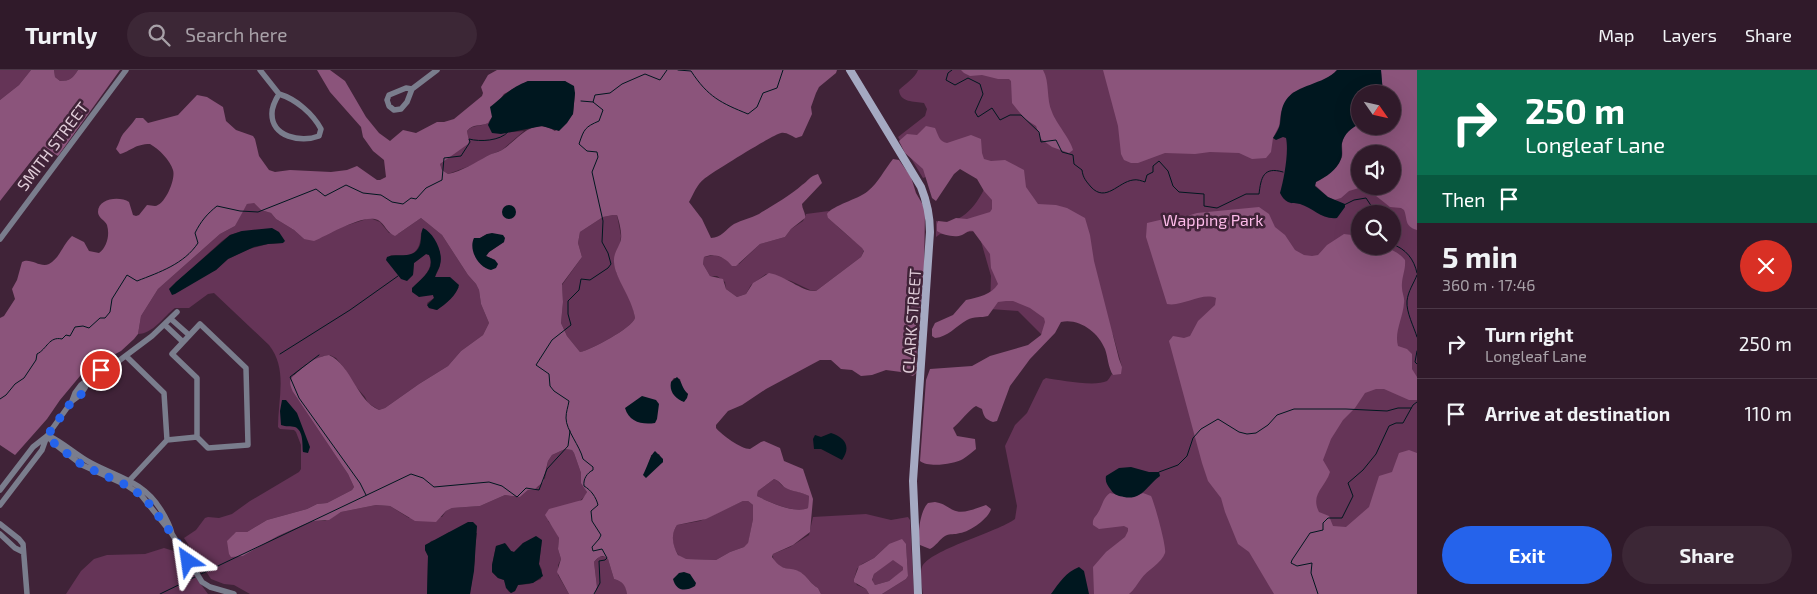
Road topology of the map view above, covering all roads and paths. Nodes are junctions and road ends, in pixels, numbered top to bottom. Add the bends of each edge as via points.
1 (126, 70) edge
2 (260, 70) edge
3 (437, 70) edge
4 (850, 70) edge
5 (412, 89) junction
6 (279, 94) junction
7 (0, 239) edge
8 (177, 312) dead end
9 (171, 319) junction
10 (165, 325) junction
11 (189, 335) junction
12 (182, 342) junction
13 (126, 356) junction
14 (47, 436) junction
15 (197, 436) junction
16 (167, 440) junction
17 (16, 470) junction
18 (22, 475) junction
19 (128, 483) junction
20 (0, 490) edge
21 (0, 505) edge
22 (0, 524) edge
23 (0, 534) edge
24 (23, 552) junction
25 (27, 594) edge
26 (233, 594) edge
27 (918, 594) edge

1 - 7 street, SMITH STREET
2 - 6 street
3 - 5 street
4 - 27 main road, CLARK STREET via 921,187 930,216 913,481
5 - 5 street via 389,95 389,106 394,110 400,109
6 - 6 street via 303,108 317,122 321,129 319,136 310,140 299,139 279,131 272,112
8 - 9 street
9 - 10 street
9 - 11 street
10 - 12 street
10 - 13 street
11 - 12 street
11 - 15 street via 200,324 246,368 248,445 208,448
12 - 15 street via 172,354 197,378
13 - 14 street via 88,381 86,388 72,401
13 - 16 street via 164,393
14 - 17 street via 33,447
14 - 18 street via 42,450
14 - 19 street
15 - 16 street
16 - 19 street
17 - 18 street
17 - 20 street
18 - 21 street
19 - 26 street via 147,500 201,581
22 - 24 street via 20,540
23 - 24 street
24 - 25 street

